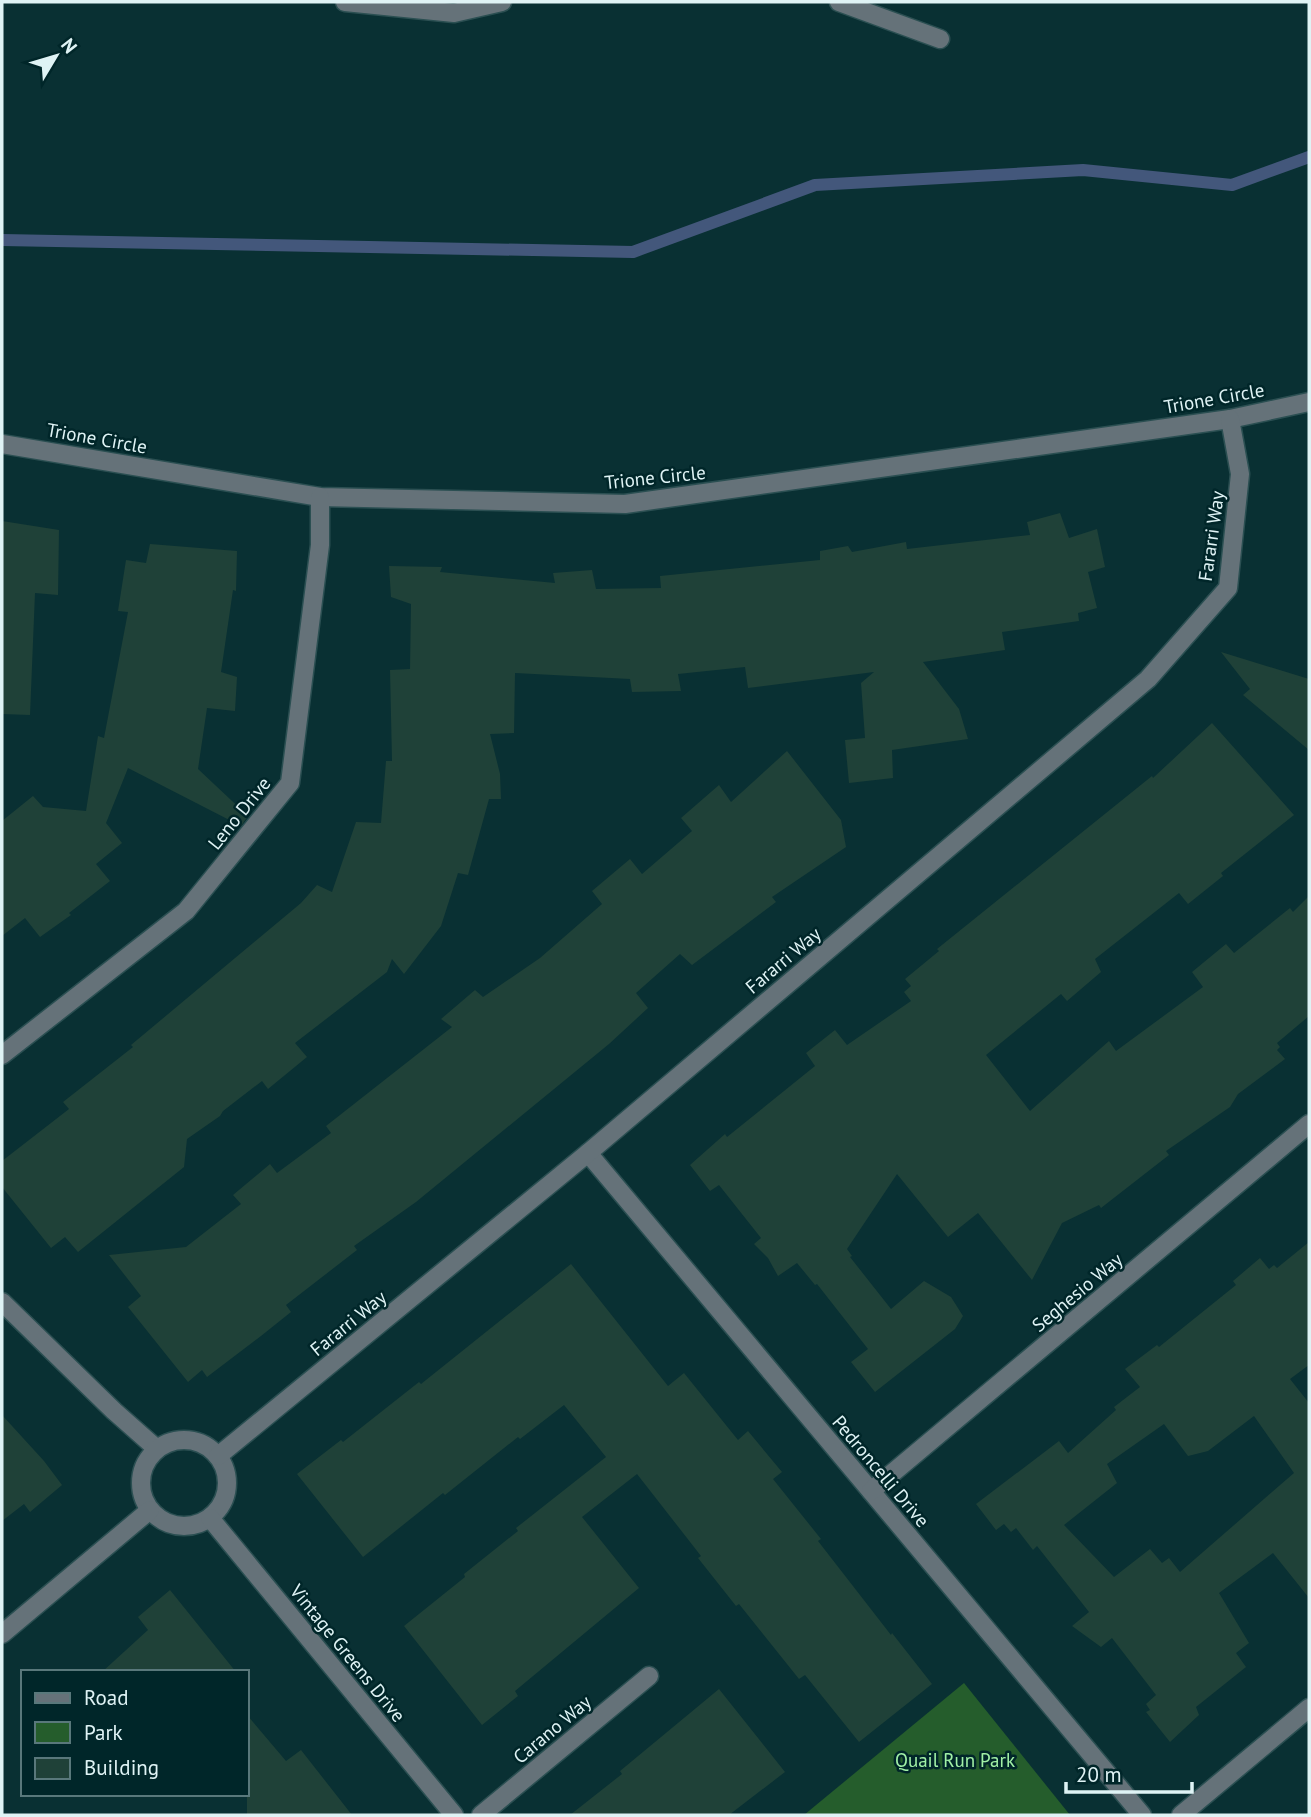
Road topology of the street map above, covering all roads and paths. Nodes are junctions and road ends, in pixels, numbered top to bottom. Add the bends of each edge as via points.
1 (345, 2) edge
2 (502, 2) edge
3 (839, 2) edge
4 (940, 39) dead end
5 (1309, 402) edge
6 (1230, 419) junction
7 (2, 443) edge
8 (320, 497) junction
9 (2, 1055) edge
10 (1309, 1124) edge
11 (588, 1153) junction
12 (2, 1302) edge
13 (157, 1449) junction
14 (218, 1456) junction
15 (871, 1491) junction
16 (150, 1510) junction
17 (210, 1518) junction
18 (2, 1634) edge
19 (649, 1676) dead end
20 (1309, 1708) edge
21 (454, 1815) edge
22 (481, 1815) edge
23 (1142, 1815) edge
24 (1181, 1815) edge

1 - 2 street via 454,13
3 - 4 street
5 - 6 street, Trione Circle
6 - 8 street, Trione Circle via 625,504
6 - 11 street, Fararri Way via 1240,474 1228,588 1148,679
7 - 8 street, Trione Circle
8 - 9 street, Leno Drive via 320,545 290,782 186,911
10 - 15 street, Seghesio Way
11 - 14 street, Fararri Way
11 - 15 street, Pedroncelli Drive
12 - 13 street
13 - 14 street via 182,1440 195,1441
13 - 16 street via 148,1459 141,1485
14 - 17 street via 227,1482 220,1508
15 - 23 street, Pedroncelli Drive
16 - 17 street via 172,1524 185,1526
16 - 18 street
17 - 21 street, Vintage Greens Drive
19 - 22 street, Carano Way
20 - 24 street

